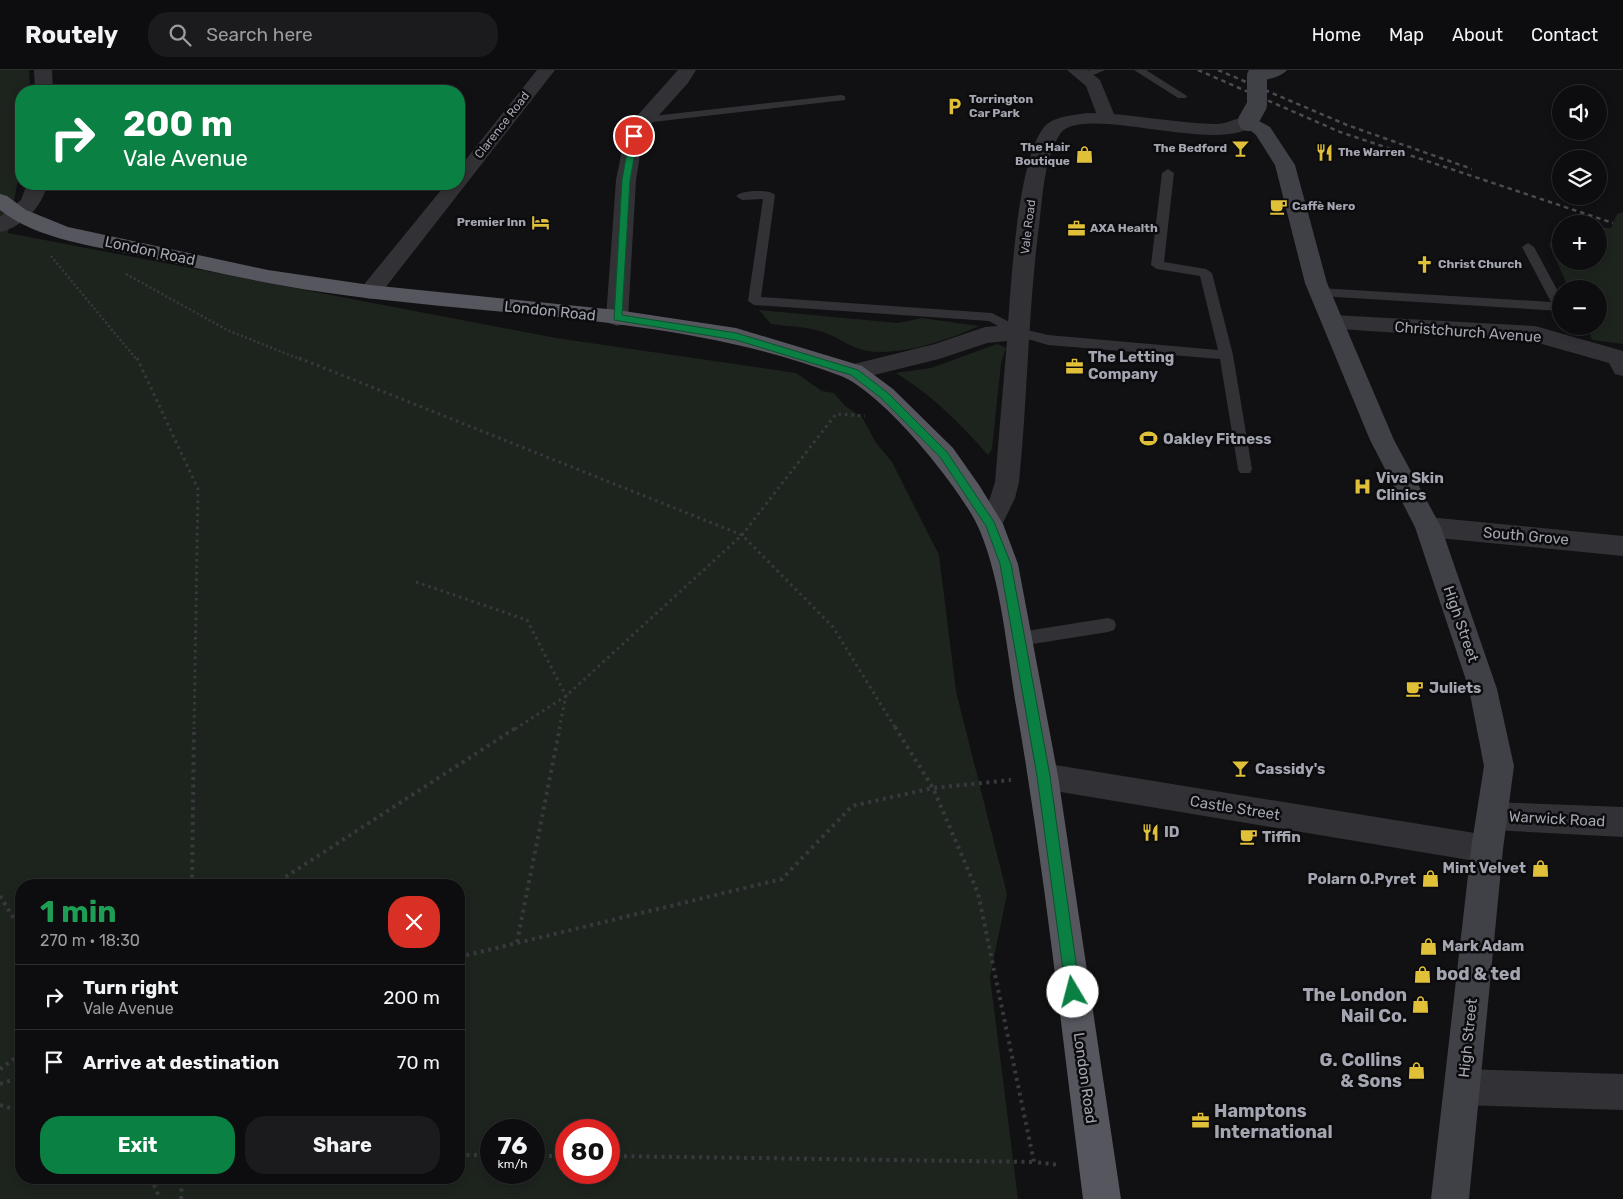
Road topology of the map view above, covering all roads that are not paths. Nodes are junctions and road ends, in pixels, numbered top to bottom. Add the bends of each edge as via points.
1 (43, 70) edge
2 (546, 70) edge
3 (687, 70) edge
4 (1138, 70) edge
5 (1278, 70) edge
6 (1087, 72) edge
7 (1253, 73) edge
8 (44, 85) edge
9 (1182, 96) dead end
10 (841, 98) dead end
11 (1107, 119) junction
12 (644, 120) junction
13 (1248, 121) junction
14 (465, 173) edge
15 (1168, 174) dead end
16 (36, 190) edge
17 (451, 190) edge
18 (742, 196) dead end
19 (0, 200) edge
20 (18, 215) junction
21 (0, 226) edge
22 (1528, 247) dead end
23 (370, 292) junction
24 (1320, 292) junction
25 (617, 318) junction
26 (1333, 323) junction
27 (1020, 332) junction
28 (1226, 354) junction
29 (1623, 368) edge
30 (854, 372) junction
31 (1245, 469) dead end
32 (990, 524) junction
33 (1428, 527) junction
34 (1623, 546) edge
35 (1108, 625) dead end
36 (1020, 639) junction
37 (1043, 776) junction
38 (1492, 816) junction
39 (1623, 822) edge
40 (1487, 850) junction
41 (1463, 1087) junction
42 (1623, 1092) edge
43 (1100, 1184) edge
44 (1450, 1199) edge

1 - 8 street
2 - 14 street, Clarence Road
3 - 12 street
4 - 9 lane
5 - 7 main road
6 - 11 street
7 - 13 main road, bridge via 1259,92 1257,112
10 - 12 lane
11 - 13 street, Vale Road via 1217,130
11 - 27 street, Vale Road via 1072,121 1054,128 1046,140 1032,193
12 - 25 street via 634,136 626,180
13 - 24 main road, High Street via 1263,131 1285,165
15 - 28 lane via 1157,266 1206,273
16 - 20 street via 34,199
17 - 23 street
18 - 27 lane via 769,195 754,301 992,318
19 - 20 highway, London Road
20 - 21 street
20 - 23 highway, London Road via 63,232 123,246 268,277
22 - 24 lane via 1560,307
23 - 25 highway, London Road
24 - 26 main road, High Street
25 - 30 highway, London Road via 736,336
26 - 29 street, Christchurch Avenue via 1535,334 1617,357
26 - 33 main road, High Street via 1382,440
27 - 28 lane via 1048,340
27 - 30 street via 985,335 939,351
27 - 32 street, Vale Road via 1007,485
28 - 31 lane
30 - 32 highway, London Road via 885,395 944,455
32 - 36 highway, London Road via 1005,564
33 - 34 street, South Grove
33 - 38 main road, High Street via 1483,689 1499,766
35 - 36 lane
36 - 37 highway, London Road
37 - 40 street, Castle Street
37 - 43 highway, London Road
38 - 39 street, Warwick Road
38 - 40 main road, High Street
40 - 41 main road, High Street
41 - 42 street
41 - 44 main road, High Street

